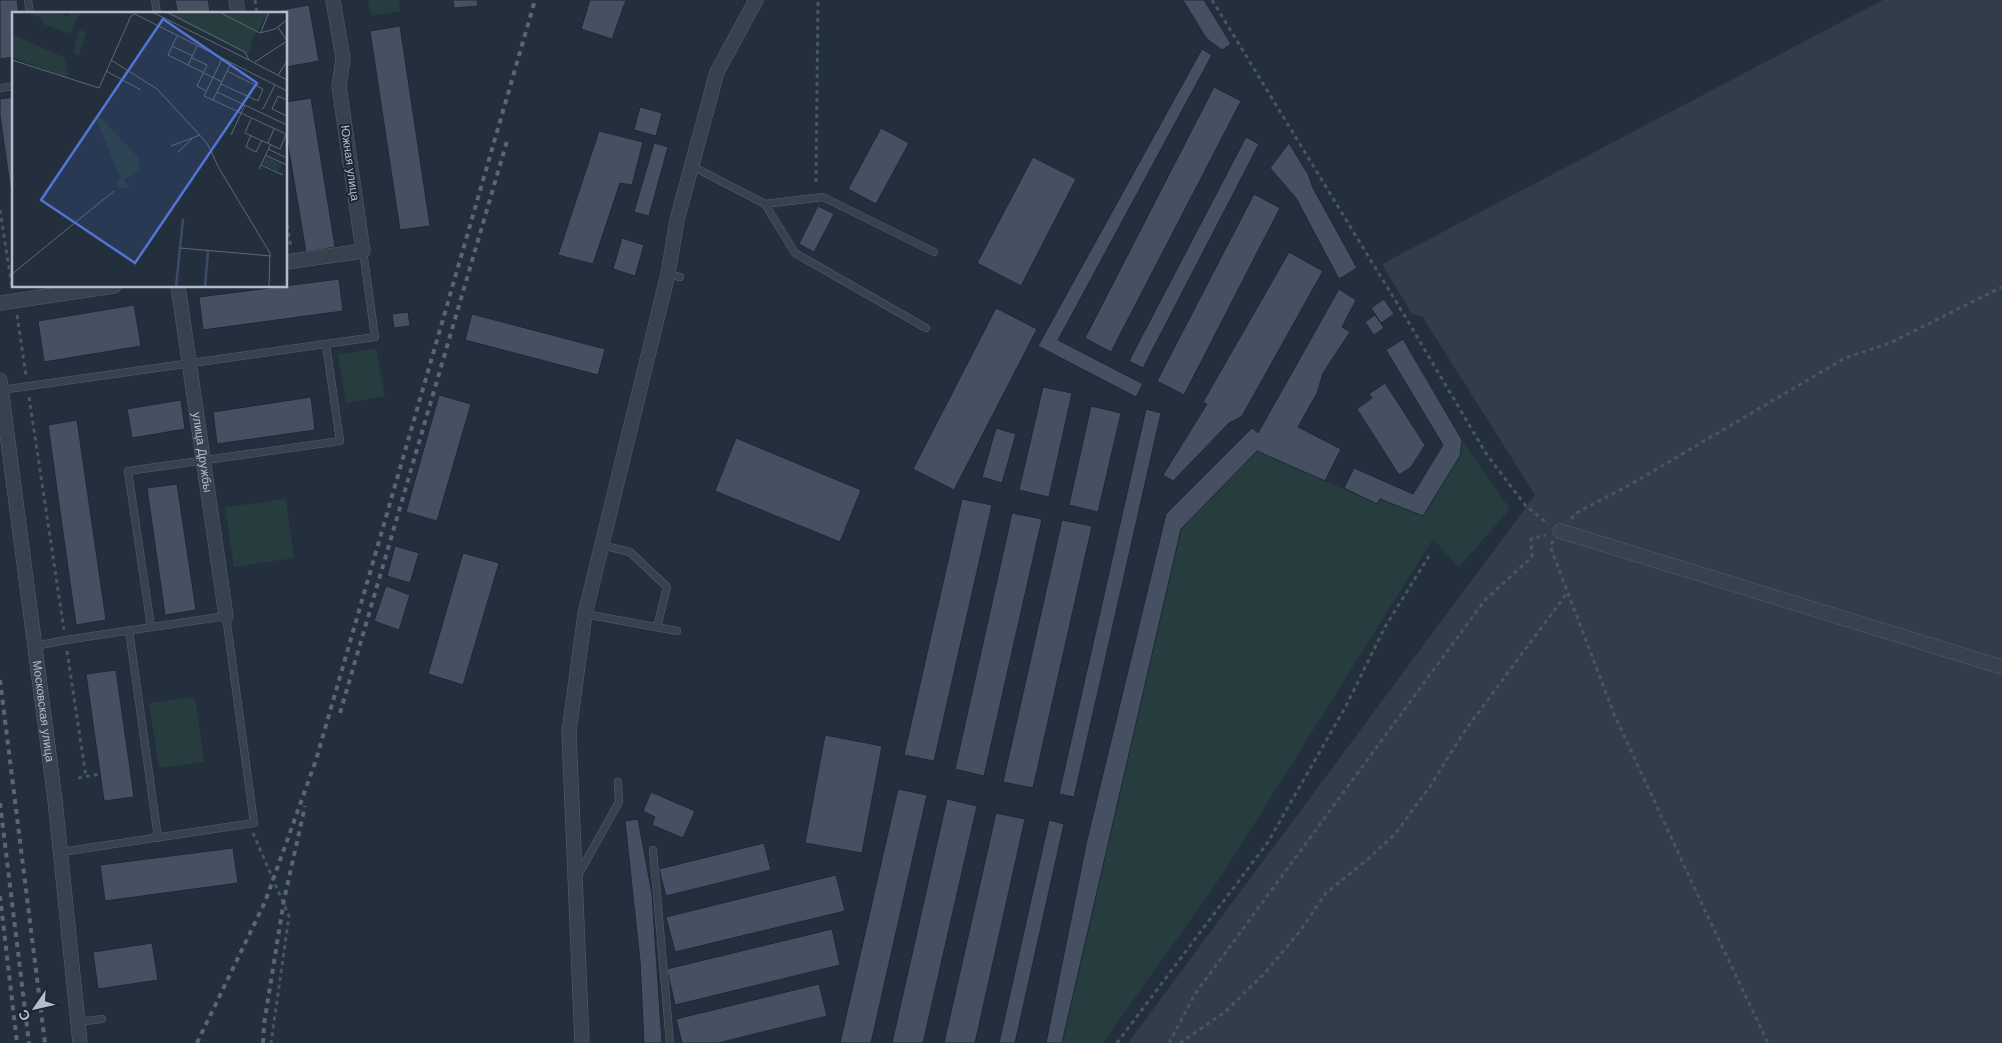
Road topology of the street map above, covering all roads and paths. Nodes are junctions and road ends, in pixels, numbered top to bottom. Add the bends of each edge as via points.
1 (333, 0) edge
2 (756, 0) edge
3 (818, 0) edge
4 (1212, 0) edge
5 (692, 166) junction
6 (816, 182) dead end
7 (765, 204) junction
8 (0, 210) edge
9 (288, 246) edge
10 (363, 251) junction
11 (934, 252) dead end
12 (289, 261) edge
13 (12, 287) edge
14 (2002, 287) edge
15 (12, 288) edge
16 (87, 288) edge
17 (178, 288) edge
18 (73, 289) edge
19 (14, 300) junction
20 (0, 302) edge
21 (926, 328) dead end
22 (326, 344) junction
23 (189, 364) junction
24 (1, 385) edge
25 (28, 386) junction
26 (203, 460) junction
27 (1560, 531) junction
28 (601, 545) junction
29 (1429, 556) dead end
30 (1567, 592) junction
31 (585, 614) junction
32 (226, 616) junction
33 (152, 627) junction
34 (657, 628) junction
35 (129, 630) junction
36 (677, 631) dead end
37 (66, 640) junction
38 (35, 646) junction
39 (2002, 667) edge
40 (100, 774) dead end
41 (86, 777) junction
42 (78, 778) dead end
43 (618, 782) dead end
44 (249, 824) junction
45 (158, 838) junction
46 (653, 850) dead end
47 (61, 852) junction
48 (574, 882) junction
49 (102, 1019) dead end
50 (78, 1022) junction
51 (80, 1043) edge
52 (270, 1043) edge
53 (582, 1043) edge
54 (670, 1043) edge
55 (1118, 1043) edge
56 (1169, 1043) edge
57 (1180, 1043) edge
58 (1768, 1043) edge

1 - 10 street, Южная улица via 343,59 340,86
2 - 5 street via 717,72
3 - 6 path
4 - 27 path via 1487,455 1526,506 1538,518
5 - 7 lane
5 - 28 street via 677,220 674,276
7 - 11 lane via 823,197
7 - 21 lane via 795,253
8 - 13 path
9 - 12 path
10 - 12 street
10 - 22 lane via 375,337
14 - 27 path via 1890,343 1845,358 1578,512
15 - 19 path
16 - 18 street
17 - 23 street, улица Дружбы
18 - 19 street
19 - 20 street
19 - 25 path
22 - 23 lane
22 - 26 lane via 340,441
23 - 25 lane
23 - 26 street, улица Дружбы
24 - 25 lane
24 - 38 street, Московская улица
25 - 37 path
26 - 32 street, улица Дружбы
26 - 33 lane via 128,471
27 - 30 path via 1550,546
27 - 39 street
27 - 56 path via 1531,540 1532,557 1485,600 1195,994
28 - 31 street
28 - 34 lane via 630,552 666,587
29 - 55 path via 1384,628 1346,706 1268,842
30 - 57 path via 1464,732 1396,834 1326,893 1265,973 1225,1012
30 - 58 path via 1614,714
31 - 34 lane
31 - 48 street via 569,732
32 - 33 lane
32 - 44 lane via 254,823
33 - 35 lane
34 - 36 lane
35 - 37 lane
35 - 45 lane
37 - 38 lane
37 - 41 path
38 - 47 street, Московская улица
40 - 41 path
41 - 42 path
43 - 48 lane via 619,802
44 - 45 lane
44 - 52 path via 289,916
45 - 47 lane
46 - 54 lane
47 - 50 street, Московская улица
48 - 53 street
49 - 50 lane
50 - 51 street, Московская улица

